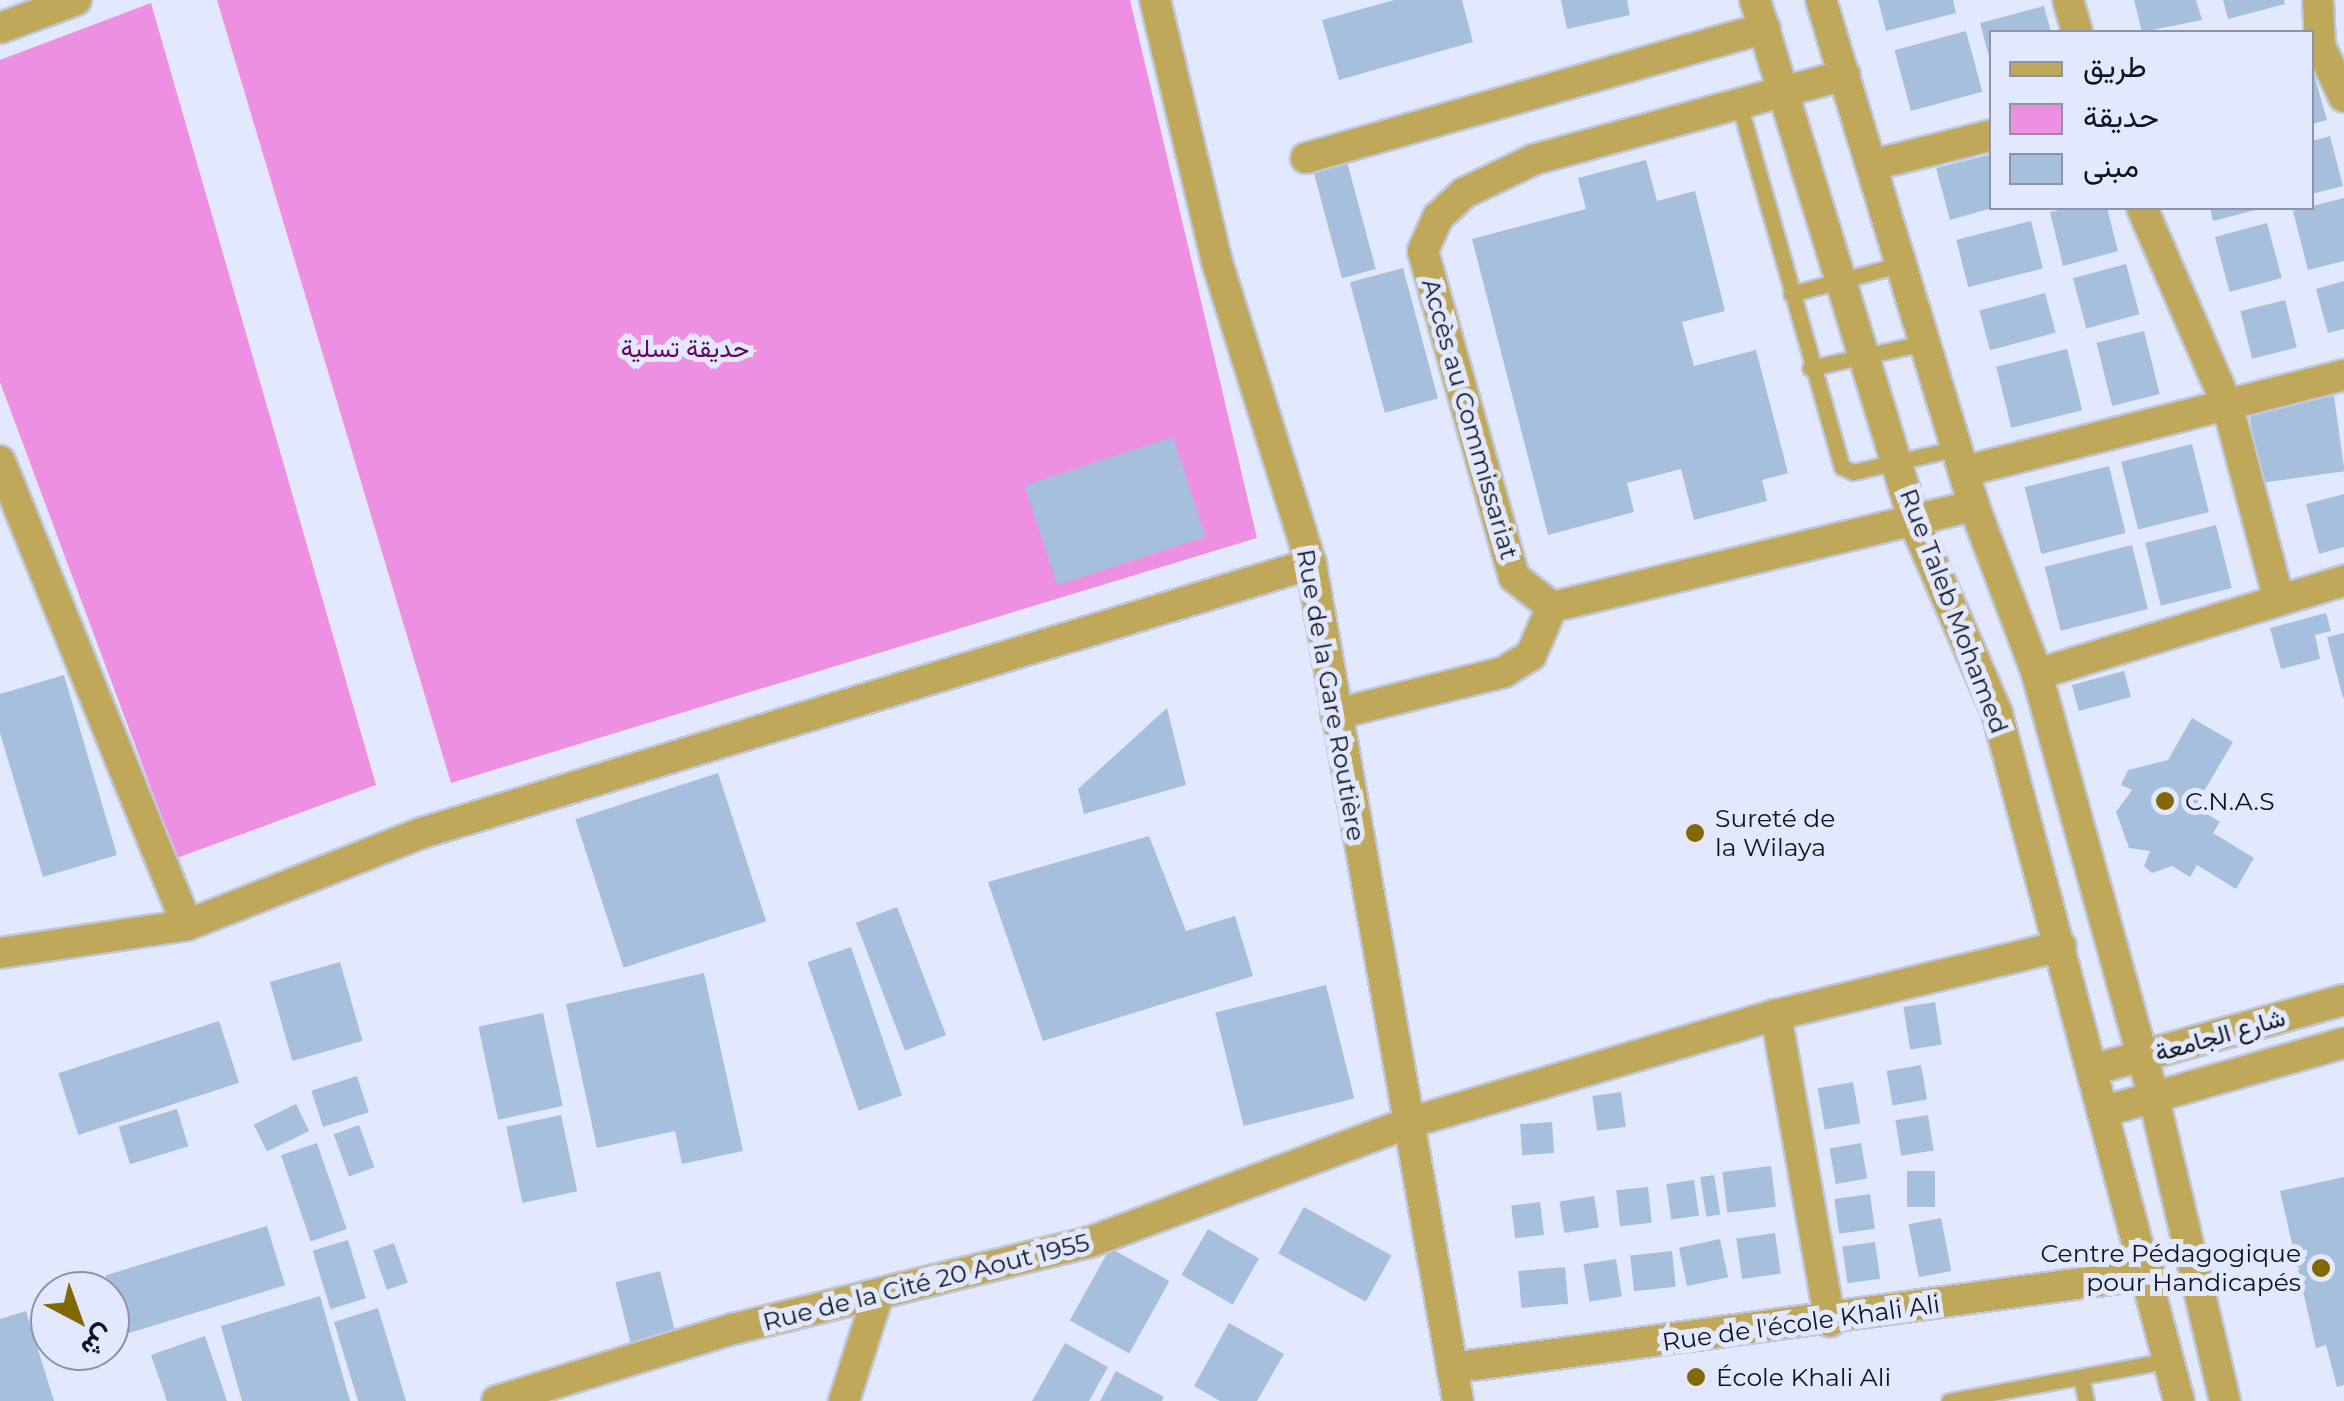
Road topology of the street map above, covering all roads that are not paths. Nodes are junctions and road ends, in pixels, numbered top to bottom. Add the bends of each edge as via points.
1 (76, 0) edge
2 (1155, 0) edge
3 (1822, 0) edge
4 (2068, 0) edge
5 (2318, 0) edge
6 (1760, 14) edge
7 (0, 28) edge
8 (2076, 30) edge
9 (2325, 45) edge
10 (1846, 74) junction
11 (1787, 95) junction
12 (2344, 97) edge
13 (1740, 106) junction
14 (1989, 136) edge
15 (1306, 158) dead end
16 (1872, 165) junction
17 (2143, 210) edge
18 (1902, 264) junction
19 (1846, 281) junction
20 (1791, 294) junction
21 (1924, 343) junction
22 (1868, 355) junction
23 (1810, 368) junction
24 (2344, 375) edge
25 (2228, 407) junction
26 (1962, 460) junction
27 (0, 461) edge
28 (1898, 464) junction
29 (1974, 506) junction
30 (1915, 524) junction
31 (1310, 564) junction
32 (2344, 581) edge
33 (2279, 600) junction
34 (1552, 607) junction
35 (2037, 674) junction
36 (1336, 714) junction
37 (186, 925) junction
38 (2061, 946) junction
39 (0, 953) edge
40 (2344, 1000) edge
41 (1776, 1015) junction
42 (2344, 1043) edge
43 (2140, 1058) junction
44 (2095, 1069) junction
45 (2154, 1094) junction
46 (2105, 1110) junction
47 (1405, 1124) junction
48 (2150, 1274) junction
49 (878, 1295) junction
50 (1830, 1321) junction
51 (2216, 1351) junction
52 (2172, 1360) junction
53 (1452, 1368) junction
54 (2082, 1377) junction
55 (498, 1401) edge
56 (844, 1401) edge
57 (1458, 1401) edge
58 (1949, 1401) edge
59 (2086, 1401) edge
60 (2179, 1401) edge
61 (2225, 1401) edge

1 - 7 street
2 - 31 street, Rue de la Gare Routière via 1217,262
3 - 10 street, Rue Taleb Mohamed
4 - 8 street
5 - 9 street
6 - 11 street, Rue Taleb Mohamed
6 - 15 street
9 - 12 street
10 - 11 street, Accès au Commissariat
10 - 16 street, Rue Taleb Mohamed
11 - 13 street, Accès au Commissariat
11 - 19 street, Rue Taleb Mohamed
13 - 20 lane
13 - 34 street, Accès au Commissariat via 1533,160 1464,193 1438,217 1423,251 1514,577
14 - 16 street
16 - 18 street, Rue Taleb Mohamed
17 - 25 street
18 - 19 lane
18 - 21 street, Rue Taleb Mohamed
19 - 20 lane
19 - 22 street, Rue Taleb Mohamed
20 - 23 lane
21 - 22 lane
21 - 26 street, Rue Taleb Mohamed
22 - 23 lane
22 - 28 street, Rue Taleb Mohamed
23 - 28 lane via 1842,467
24 - 25 street
25 - 26 street
25 - 33 street
26 - 28 lane
26 - 29 street, Rue Taleb Mohamed
27 - 37 street
28 - 30 street, Rue Taleb Mohamed
29 - 30 street
29 - 35 street, Rue Taleb Mohamed
30 - 34 street
30 - 38 street, Rue Taleb Mohamed via 1997,713
31 - 36 street, Rue de la Gare Routière
31 - 37 street via 422,834
32 - 33 street
33 - 35 street
34 - 36 street via 1538,644 1504,672
35 - 43 street, Rue Taleb Mohamed
36 - 47 street, Rue de la Gare Routière
37 - 39 street
38 - 41 street, Rue de la Cité 20 Aout 1955
38 - 44 street, Rue Taleb Mohamed
40 - 43 street, شارع الجامعة
41 - 47 street, Rue de la Cité 20 Aout 1955
41 - 50 street
42 - 45 street, شارع الجامعة
43 - 44 street, شارع الجامعة
43 - 45 street, Rue Taleb Mohamed
44 - 46 street, Rue Taleb Mohamed
45 - 46 street, شارع الجامعة
45 - 51 street, Rue Taleb Mohamed
46 - 48 street, Rue Taleb Mohamed
47 - 49 street, Rue de la Cité 20 Aout 1955 via 1090,1242
47 - 53 street, Rue de la Gare Routière
48 - 50 street, Rue de l'école Khali Ali
48 - 52 street, Rue Taleb Mohamed
49 - 55 street, Rue de la Cité 20 Aout 1955 via 732,1329
49 - 56 street
50 - 53 street, Rue de l'école Khali Ali
51 - 52 street
51 - 61 street, Rue Taleb Mohamed
52 - 54 lane
52 - 60 street, Rue Taleb Mohamed
53 - 57 street, Rue de la Gare Routière
54 - 58 lane
54 - 59 lane

